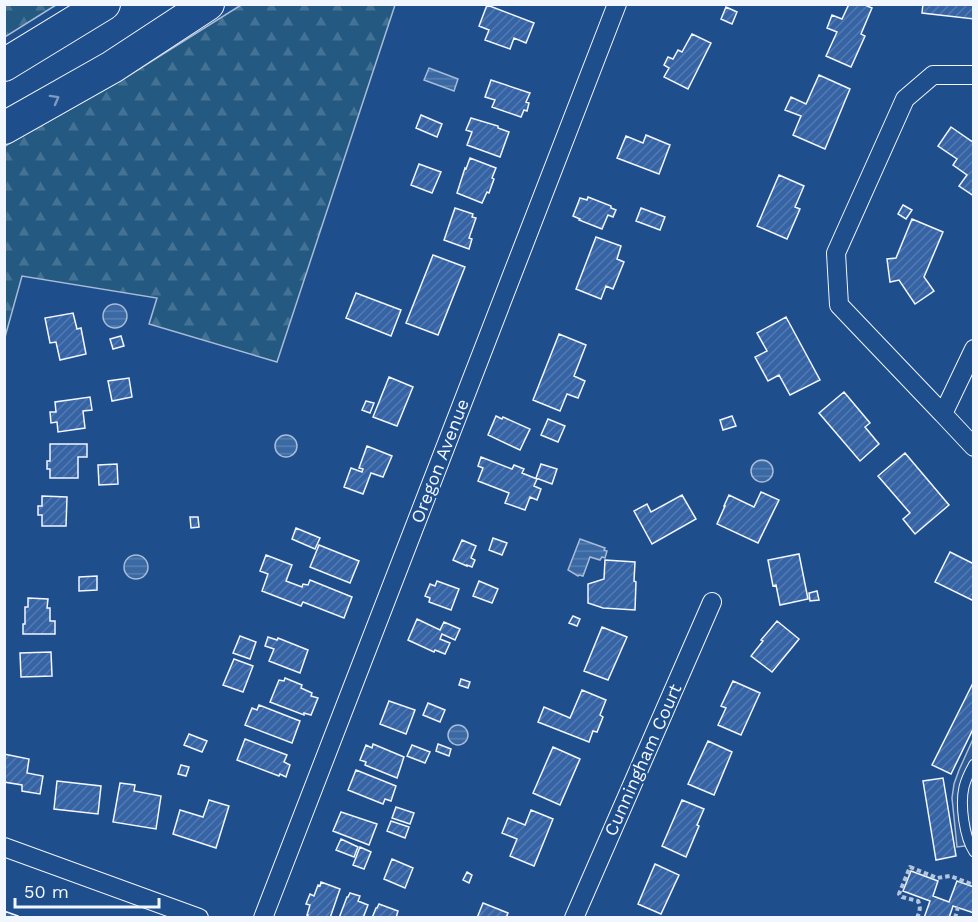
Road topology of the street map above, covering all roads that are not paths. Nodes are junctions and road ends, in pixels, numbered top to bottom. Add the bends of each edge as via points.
1 (105, 4) edge
2 (208, 4) edge
3 (617, 4) edge
4 (4, 65) edge
5 (974, 75) edge
6 (4, 128) edge
7 (974, 349) edge
8 (943, 414) junction
9 (974, 447) edge
10 (712, 602) dead end
11 (974, 764) edge
12 (4, 847) edge
13 (974, 852) edge
14 (199, 918) edge
15 (263, 918) edge
16 (574, 918) edge

1 - 4 highway
6 -> 2 highway via 112,67
3 - 15 street, Oregon Avenue
5 - 8 street via 933,75 905,99 836,253 838,305
7 - 8 street
8 - 9 street
10 - 16 street, Cunningham Court
11 - 13 lane via 964,788 963,806 966,836
12 - 14 street

